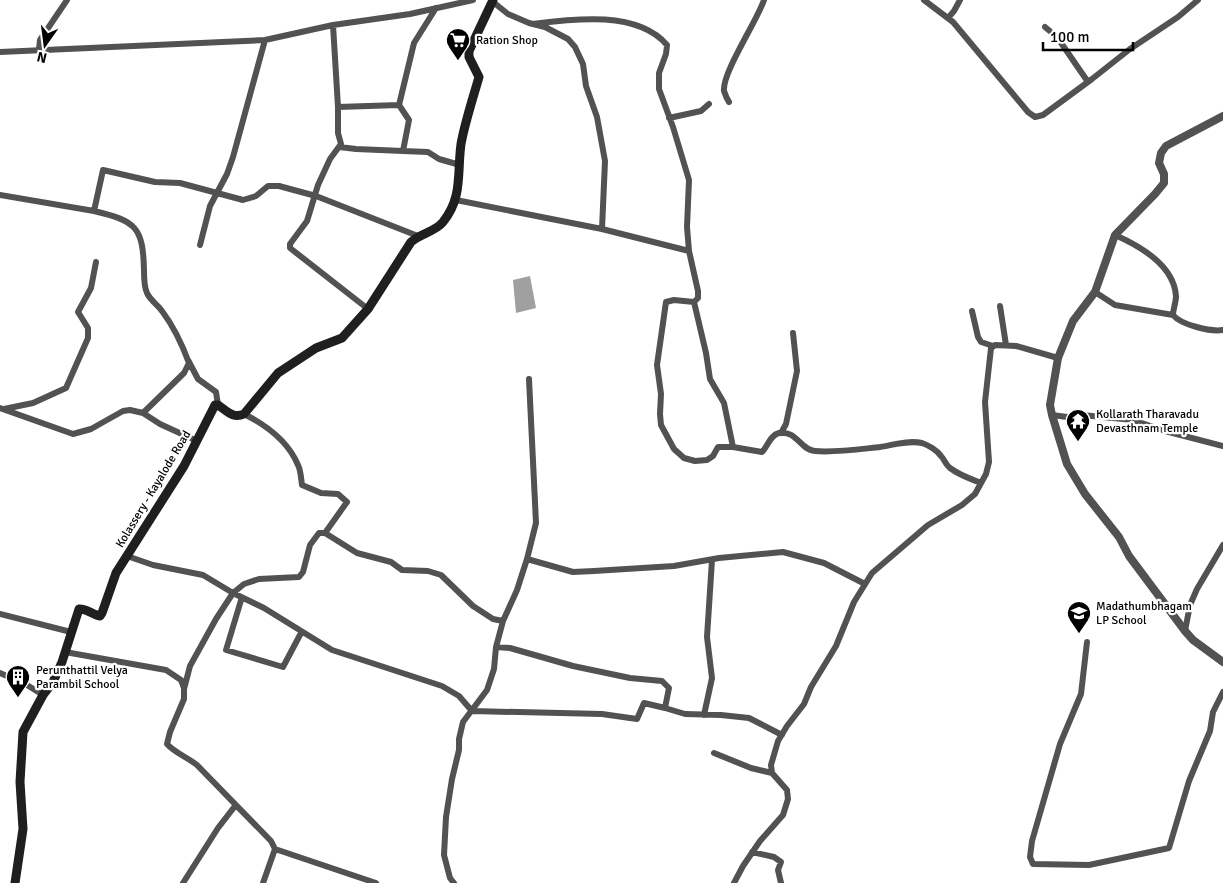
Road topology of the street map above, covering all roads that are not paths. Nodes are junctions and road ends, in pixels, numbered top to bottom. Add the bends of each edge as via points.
1 (67, 0) edge
2 (473, 0) edge
3 (764, 0) edge
4 (924, 0) edge
5 (960, 0) edge
6 (1198, 0) edge
7 (493, 1) edge
8 (436, 8) junction
9 (948, 18) junction
10 (532, 24) junction
11 (333, 25) junction
12 (1045, 27) dead end
13 (265, 40) junction
14 (39, 50) junction
15 (0, 52) edge
16 (1088, 82) junction
17 (729, 102) dead end
18 (709, 104) dead end
19 (399, 105) junction
20 (338, 108) junction
21 (1223, 116) edge
22 (670, 118) junction
23 (339, 147) junction
24 (403, 151) junction
25 (460, 165) junction
26 (218, 192) junction
27 (0, 194) edge
28 (316, 196) junction
29 (456, 200) junction
30 (94, 211) junction
31 (602, 230) junction
32 (1116, 235) junction
33 (418, 236) junction
34 (200, 245) dead end
35 (689, 251) junction
36 (96, 262) dead end
37 (1095, 292) junction
38 (694, 302) junction
39 (1000, 306) dead end
40 (368, 309) junction
41 (972, 311) dead end
42 (1172, 316) junction
43 (1223, 330) edge
44 (793, 333) dead end
45 (1006, 345) junction
46 (993, 346) junction
47 (1058, 358) junction
48 (188, 360) junction
49 (529, 379) dead end
50 (218, 405) junction
51 (2, 408) edge
52 (143, 413) junction
53 (244, 414) junction
54 (1052, 415) junction
55 (781, 433) junction
56 (197, 441) junction
57 (1223, 446) edge
58 (733, 447) junction
59 (981, 483) junction
60 (325, 533) junction
61 (1223, 545) edge
62 (127, 556) junction
63 (527, 559) junction
64 (712, 560) junction
65 (866, 584) junction
66 (233, 593) junction
67 (242, 597) junction
68 (0, 614) edge
69 (503, 622) junction
70 (1185, 631) junction
71 (71, 632) junction
72 (302, 632) junction
73 (1087, 642) dead end
74 (496, 647) junction
75 (65, 652) junction
76 (1223, 662) edge
77 (0, 673) edge
78 (184, 689) junction
79 (1223, 692) edge
80 (44, 695) junction
81 (665, 708) junction
82 (472, 711) junction
83 (704, 715) junction
84 (782, 734) junction
85 (714, 753) dead end
86 (772, 773) junction
87 (235, 806) junction
88 (275, 849) junction
89 (752, 852) junction
90 (16, 883) edge
91 (183, 883) edge
92 (263, 883) edge
93 (376, 883) edge
94 (454, 883) edge
95 (734, 883) edge
96 (781, 883) edge

1 - 14 street via 40,40
2 - 8 street
3 - 17 street via 726,80 724,91
4 - 9 street
5 - 9 street
6 - 16 street
7 - 10 street via 508,14
7 - 25 main road via 469,52 479,77
8 - 11 street
8 - 19 street via 414,43
9 - 16 street via 1034,117 1042,115
10 - 22 street via 601,19 630,24 660,37 667,45 659,73 659,89
10 - 31 street via 568,39 583,64 586,86 598,117 605,161
11 - 13 street
11 - 20 street
12 - 16 street via 1057,37
13 - 14 street
13 - 26 street via 233,157
14 - 15 street
18 - 22 street via 701,110
19 - 20 street
19 - 24 street via 409,120
20 - 23 street
21 - 32 street via 1166,146 1159,163 1164,183
22 - 35 street via 689,180
23 - 24 street
23 - 28 street via 330,159
24 - 25 street via 428,152
25 - 29 main road
26 - 28 street via 243,200 256,196 268,186 279,186
26 - 30 street via 102,170
26 - 34 street via 210,206
27 - 30 street
28 - 33 street
28 - 40 street via 307,221 290,248
29 - 31 street
29 - 33 main road via 443,222
30 - 48 street via 115,216 138,232 143,245 147,294 174,327
31 - 35 street
32 - 37 street
32 - 42 street via 1156,259 1168,274 1176,297
33 - 40 main road
35 - 38 street via 698,295
36 - 51 street via 91,288 78,312 88,328 88,338 66,388 33,403
37 - 42 street via 1115,305
37 - 47 street via 1073,321
38 - 58 street via 710,379 724,403
38 - 58 street via 674,300 665,305 657,365 661,425 674,449 690,460 707,460 718,447
39 - 45 street
40 - 53 main road via 342,338 316,348 278,373
41 - 46 street via 981,342
42 - 43 street via 1196,326
44 - 55 street via 797,372 786,424
45 - 46 street
45 - 47 street
46 - 59 street via 985,402 989,462
47 - 54 street via 1050,405
48 - 50 street via 198,379 216,392
48 - 52 street via 184,373
49 - 63 street via 536,523
50 - 53 main road via 234,416
50 - 56 main road, Kolassery - Kayalode Road via 215,405
51 - 52 street via 73,434 91,429 123,411
52 - 56 street
53 - 60 street via 285,442 299,466 302,485 321,493 338,494 347,502
54 - 57 street via 1133,420
54 - 70 street via 1067,464 1085,494
55 - 58 street via 770,439 762,452
55 - 59 street via 792,434 806,449 817,452 907,442 922,444 940,454 949,468
56 - 62 main road, Kolassery - Kayalode Road
59 - 65 street via 962,505 928,525 893,554 872,573
60 - 66 street via 319,533 310,545 299,577 259,579 244,584
60 - 69 street via 357,552 391,562 402,570 441,575 473,606 493,620
61 - 70 street via 1197,589
62 - 66 street via 203,575
62 - 71 main road, Kolassery - Kayalode Road via 116,573 100,616 79,609
63 - 64 street via 573,572 674,566
63 - 69 street
64 - 65 street via 783,552 824,563
64 - 83 street via 707,637 712,678
65 - 84 street via 804,704
66 - 67 street
66 - 78 street via 190,666
67 - 72 street
67 - 72 street via 226,650 283,667
68 - 71 street
69 - 74 street
70 - 76 street
71 - 75 main road, Kolassery - Kayalode Road
72 - 82 street via 332,650 442,686 459,696
73 - 79 street via 1081,694 1060,744 1032,841 1030,856 1033,864 1089,865 1169,848 1189,781
74 - 81 street via 630,678 662,681 669,688
74 - 82 street via 487,690
75 - 78 street via 166,670 181,680
75 - 80 main road, Kolassery - Kayalode Road
77 - 80 street
78 - 87 street via 184,699 167,744 197,765
80 - 90 main road, Kolassery - Kayalode Road via 23,732 20,782 23,829
81 - 82 street via 644,703 636,719 602,714
81 - 83 street
82 - 94 street via 463,722 446,817 444,855
83 - 84 street via 749,718
84 - 86 street via 771,764
85 - 86 street
86 - 89 street via 787,790 786,807
87 - 88 street
87 - 91 street
88 - 92 street
88 - 93 street
89 - 95 street
89 - 96 street via 781,862 778,870

